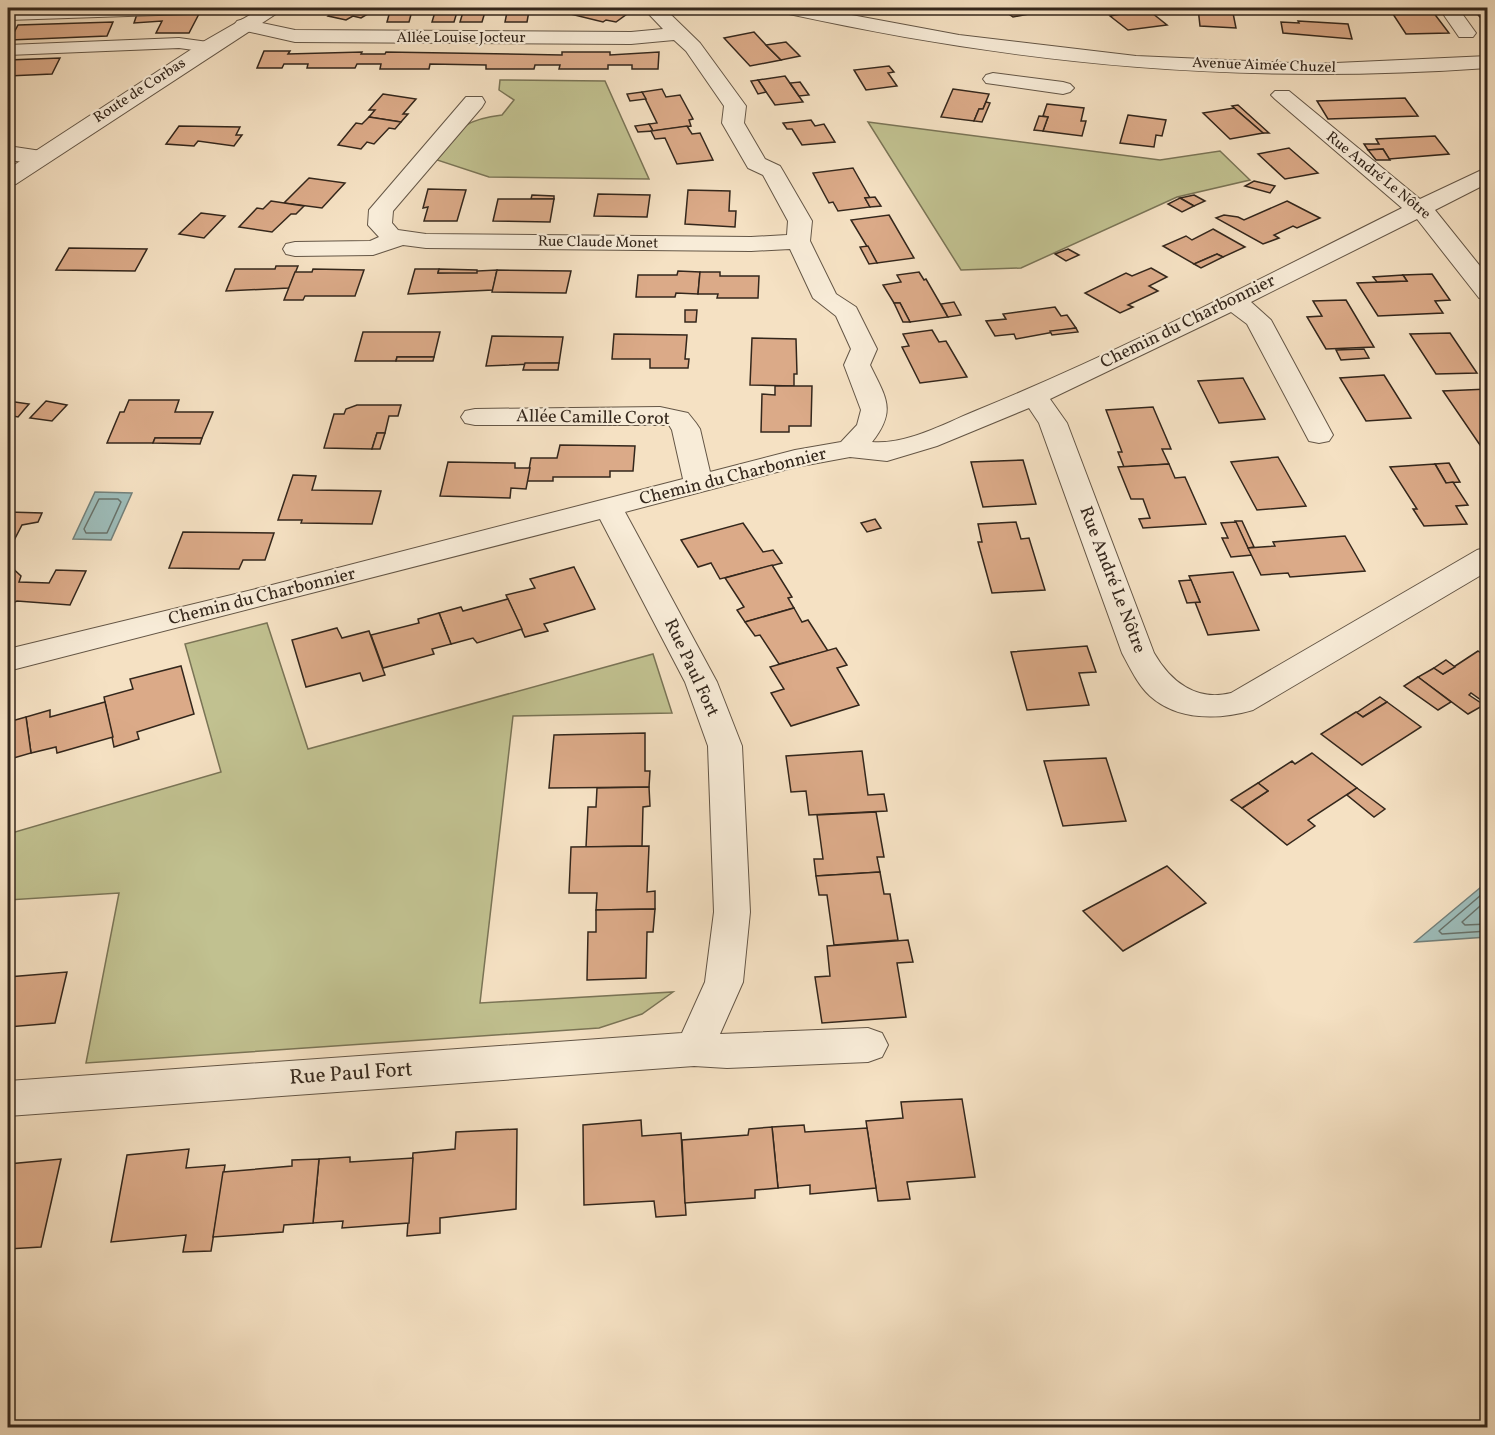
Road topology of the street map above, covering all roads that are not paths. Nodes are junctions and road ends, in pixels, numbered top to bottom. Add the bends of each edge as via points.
1 (218, 8) edge
2 (266, 8) edge
3 (274, 8) edge
4 (652, 8) edge
5 (789, 8) edge
6 (1448, 8) edge
7 (8, 15) edge
8 (244, 25) junction
9 (679, 33) junction
10 (1467, 33) dead end
11 (208, 47) junction
12 (8, 50) edge
13 (1041, 53) junction
14 (1488, 62) edge
15 (993, 79) dead end
16 (1030, 83) junction
17 (1063, 87) dead end
18 (1282, 95) dead end
19 (474, 102) dead end
20 (8, 153) edge
21 (40, 157) junction
22 (1488, 174) edge
23 (8, 179) edge
24 (1420, 210) junction
25 (399, 238) junction
26 (798, 241) junction
27 (295, 249) dead end
28 (1488, 293) edge
29 (1233, 301) junction
30 (1034, 396) junction
31 (475, 417) dead end
32 (1319, 435) dead end
33 (850, 449) junction
34 (698, 483) junction
35 (609, 509) junction
36 (1488, 557) edge
37 (8, 660) edge
38 (868, 1045) dead end
39 (694, 1049) junction
40 (8, 1099) edge

1 - 7 lane
2 - 3 lane
3 - 8 street, Route de Corbas
4 - 9 street
5 - 13 street, Avenue Aimée Chuzel via 894,30
6 - 10 street
8 - 9 street, Allée Louise Jocteur via 295,36 631,38
8 - 11 street, Route de Corbas
9 - 26 street via 735,106 733,123 756,163 772,171 800,222
11 - 12 lane via 179,43
11 - 21 street, Route de Corbas
13 - 14 street, Avenue Aimée Chuzel via 1242,67 1337,69
13 - 16 street
15 - 16 street
16 - 17 street
18 - 24 street, Rue André Le Nôtre
19 - 25 street via 381,210 380,225
20 - 21 street
21 - 23 street, Route de Corbas
22 - 24 street, Chemin du Charbonnier
24 - 28 street, Rue André Le Nôtre via 1437,226
24 - 29 street, Chemin du Charbonnier
25 - 26 street, Rue Claude Monet via 739,244
25 - 27 street, Rue Claude Monet via 373,248
26 - 33 street via 826,298 847,312 864,349 857,365 874,402 875,416 870,430
29 - 30 street, Chemin du Charbonnier
29 - 32 street via 1258,320
30 - 33 street, Chemin du Charbonnier via 927,440 887,452
30 - 36 street, Rue André Le Nôtre via 1053,423 1138,653 1162,688 1178,699 1211,706 1241,702
31 - 34 street, Allée Camille Corot via 660,415 678,419 686,429
33 - 34 street, Chemin du Charbonnier
34 - 35 street, Chemin du Charbonnier
35 - 37 street, Chemin du Charbonnier
35 - 39 street, Rue Paul Fort via 701,682 725,746 732,912 724,982
38 - 39 street, Rue Paul Fort
39 - 40 street, Rue Paul Fort

